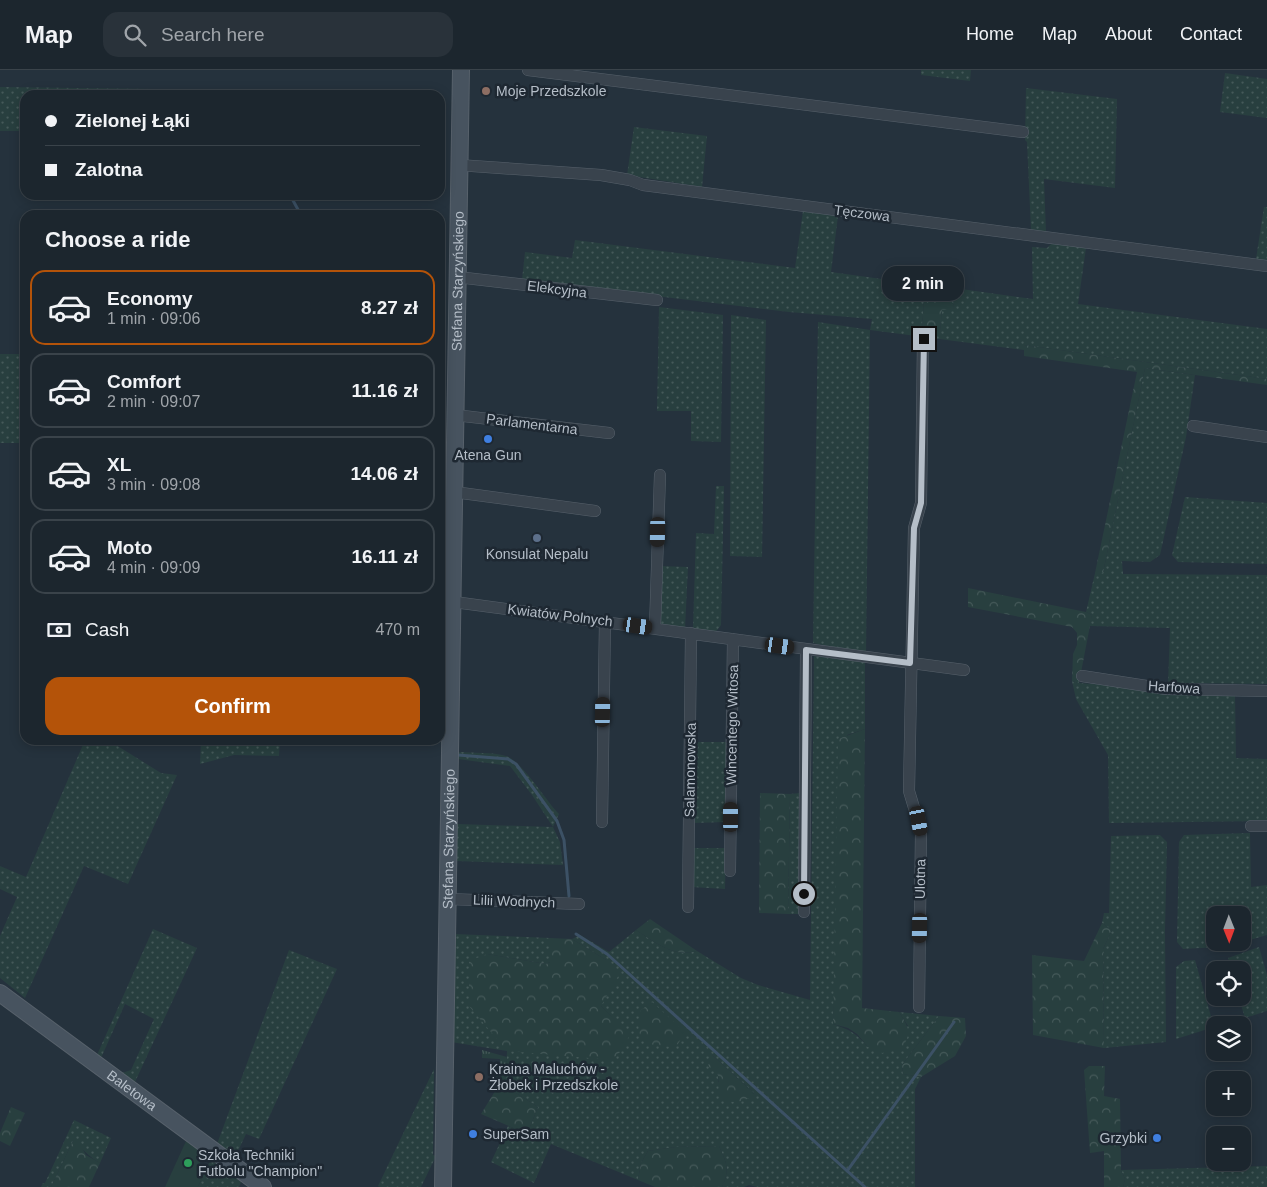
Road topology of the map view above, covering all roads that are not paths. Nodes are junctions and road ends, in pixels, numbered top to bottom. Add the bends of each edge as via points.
1 (461, 70) edge
2 (528, 70) edge
3 (1023, 132) dead end
4 (458, 165) junction
5 (1267, 266) edge
6 (458, 277) junction
7 (657, 300) dead end
8 (924, 339) dead end
9 (455, 415) junction
10 (1194, 426) dead end
11 (609, 433) dead end
12 (1267, 437) edge
13 (660, 475) dead end
14 (454, 492) junction
15 (595, 511) dead end
16 (454, 602) junction
17 (605, 621) junction
18 (655, 628) junction
19 (691, 633) junction
20 (733, 639) junction
21 (806, 650) junction
22 (910, 663) junction
23 (964, 670) dead end
24 (1082, 676) dead end
25 (446, 691) edge
26 (1267, 691) edge
27 (602, 822) dead end
28 (1251, 826) dead end
29 (1267, 826) edge
30 (730, 871) dead end
31 (448, 899) junction
32 (579, 904) dead end
33 (688, 907) dead end
34 (804, 912) dead end
35 (0, 993) edge
36 (919, 1007) dead end
37 (262, 1187) edge
38 (443, 1187) edge

1 - 4 street, Stefana Starzyńskiego
2 - 3 street
4 - 5 street, Tęczowa via 601,175 643,185
4 - 6 street, Stefana Starzyńskiego
6 - 7 street, Elekcyjna
6 - 9 street, Stefana Starzyńskiego
8 - 22 street, Ulotna via 921,503 914,528
9 - 11 street, Parlamentarna
9 - 14 street, Stefana Starzyńskiego
10 - 12 street
13 - 18 street
14 - 15 street
14 - 16 street, Stefana Starzyńskiego
16 - 17 street, Kwiatów Polnych
16 - 25 street, Stefana Starzyńskiego
17 - 18 street, Kwiatów Polnych
17 - 27 street
18 - 19 street, Kwiatów Polnych
19 - 20 street, Kwiatów Polnych
19 - 33 street, Salamonowska
20 - 21 street, Kwiatów Polnych
20 - 30 street, Wincentego Witosa
21 - 22 street, Kwiatów Polnych
21 - 34 street
22 - 23 street, Kwiatów Polnych
22 - 36 street, Ulotna via 909,791 921,831
24 - 26 street, Harfowa via 1166,689
25 - 31 street, Stefana Starzyńskiego
28 - 29 street
31 - 32 street, Lilii Wodnych
31 - 38 street, Stefana Starzyńskiego
35 - 37 street, Baletowa

